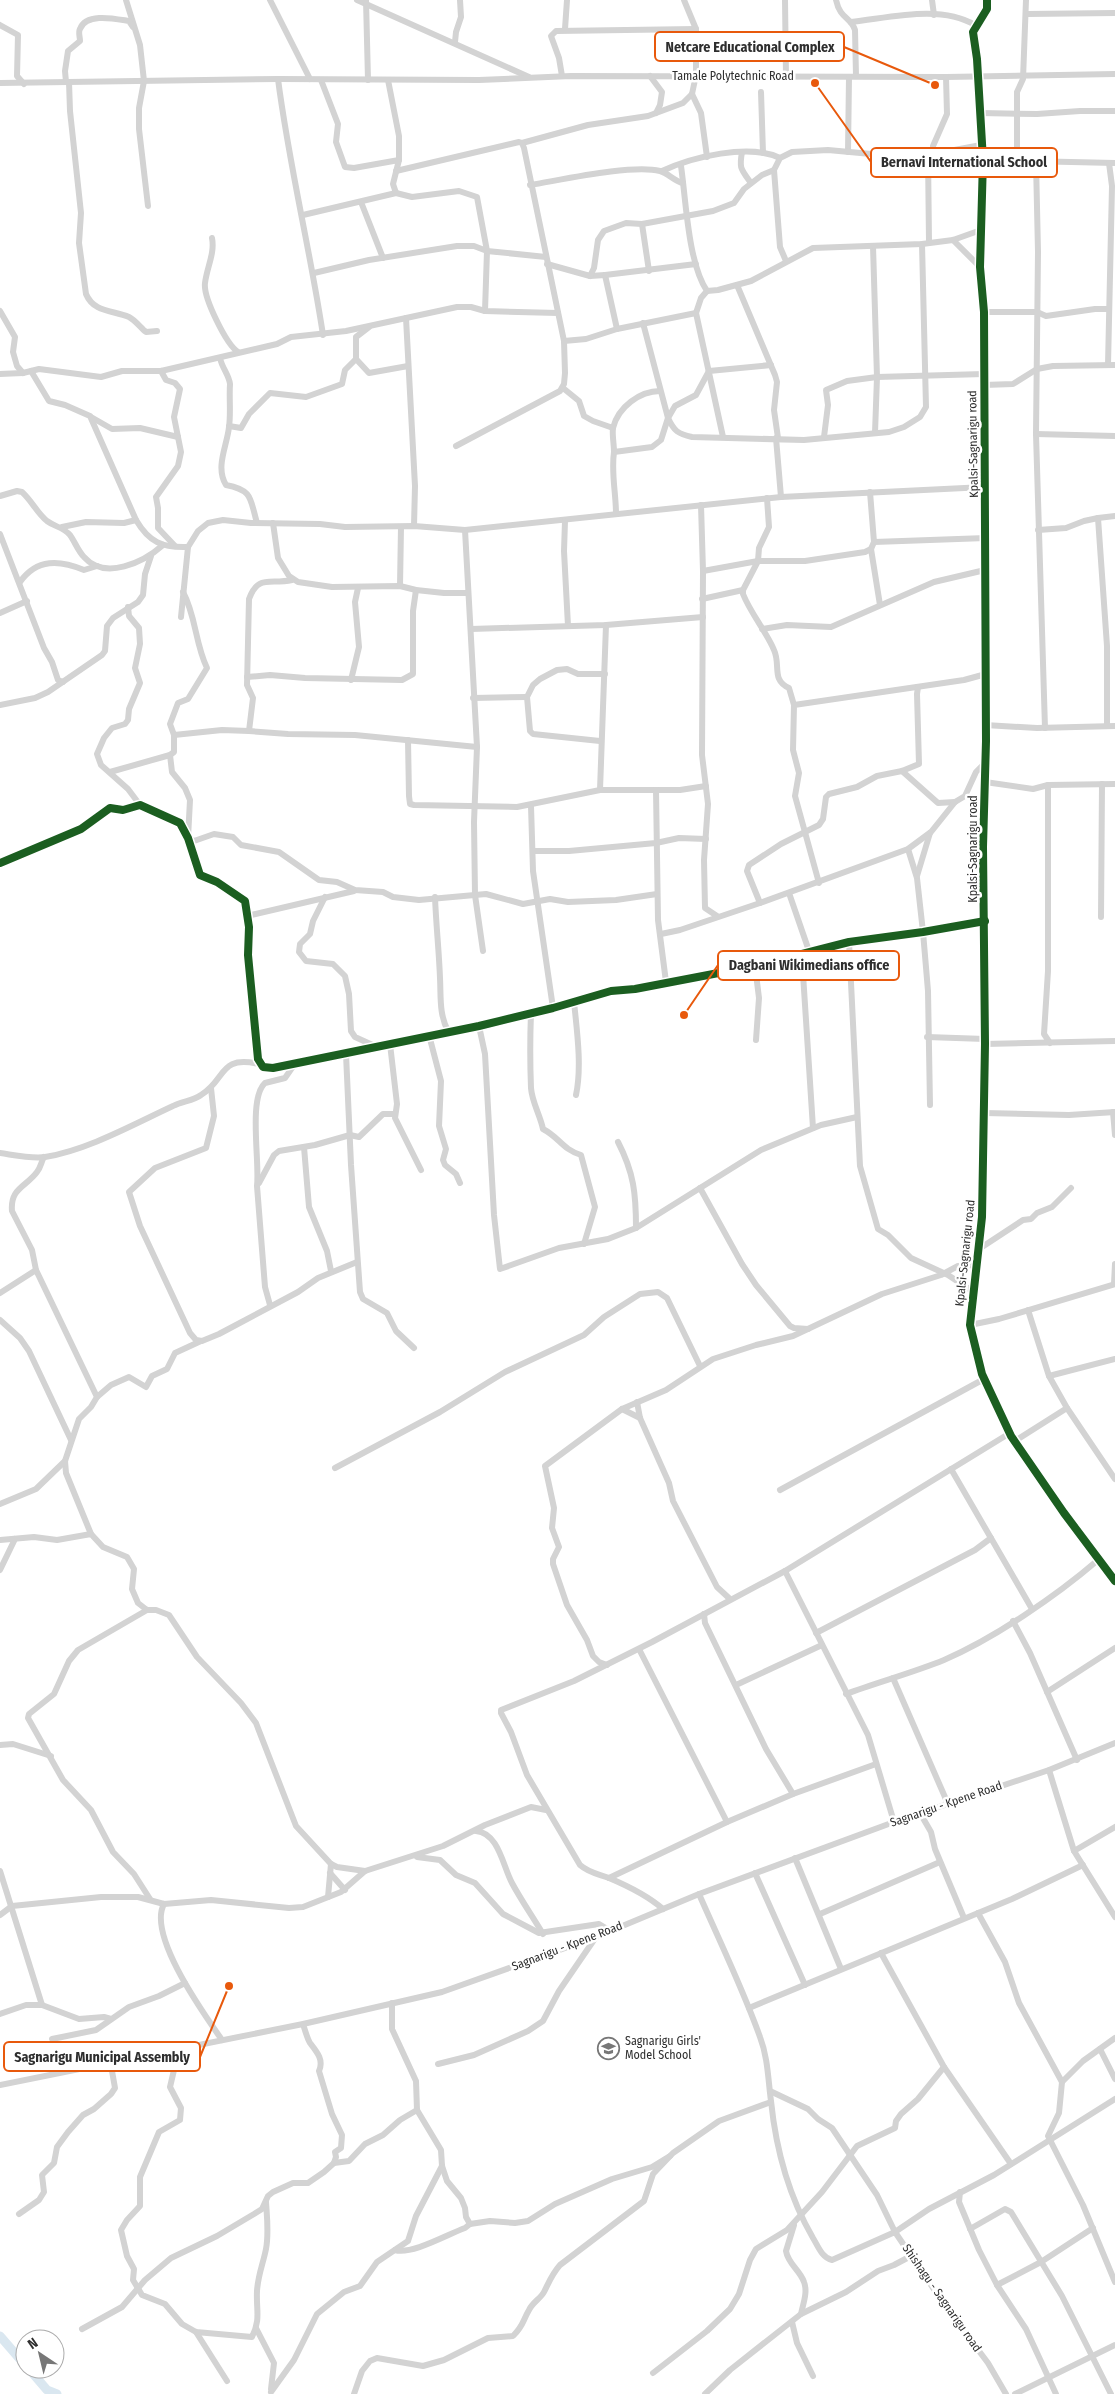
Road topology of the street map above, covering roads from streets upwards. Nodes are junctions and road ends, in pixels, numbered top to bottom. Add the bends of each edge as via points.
1 (126, 0) edge
2 (270, 0) edge
3 (357, 0) edge
4 (460, 0) edge
5 (567, 0) edge
6 (684, 0) edge
7 (785, 0) edge
8 (836, 0) edge
9 (932, 0) edge
10 (987, 0) edge
11 (1026, 0) edge
12 (366, 3) edge
13 (1115, 13) edge
14 (1027, 14) junction
15 (934, 15) junction
16 (851, 22) junction
17 (0, 25) edge
18 (975, 26) junction
19 (565, 29) junction
20 (696, 29) junction
21 (139, 37) junction
22 (455, 42) junction
23 (1023, 74) junction
24 (1115, 74) edge
25 (696, 75) junction
26 (562, 76) junction
27 (650, 76) junction
28 (786, 76) junction
29 (856, 76) junction
30 (977, 76) junction
31 (849, 77) junction
32 (946, 77) junction
33 (530, 78) junction
34 (278, 79) junction
35 (310, 79) junction
36 (320, 80) junction
37 (368, 80) junction
38 (388, 80) junction
39 (144, 81) junction
40 (68, 82) junction
41 (0, 83) edge
42 (24, 84) junction
43 (761, 92) dead end
44 (692, 94) junction
45 (1115, 111) edge
46 (656, 113) junction
47 (980, 113) junction
48 (1016, 114) junction
49 (522, 143) junction
50 (980, 145) junction
51 (742, 152) junction
52 (848, 152) junction
53 (763, 153) junction
54 (931, 155) junction
55 (707, 156) junction
56 (780, 158) junction
57 (400, 160) junction
58 (983, 160) junction
59 (1017, 161) junction
60 (1036, 162) junction
61 (1112, 163) edge
62 (681, 166) junction
63 (774, 170) junction
64 (396, 171) junction
65 (662, 172) junction
66 (683, 183) junction
67 (751, 183) junction
68 (530, 185) junction
69 (396, 194) junction
70 (361, 202) junction
71 (148, 206) dead end
72 (303, 215) junction
73 (687, 216) junction
74 (642, 224) junction
75 (981, 230) junction
76 (212, 238) dead end
77 (953, 240) junction
78 (926, 243) junction
79 (873, 246) junction
80 (487, 251) junction
81 (383, 258) junction
82 (547, 261) junction
83 (786, 261) junction
84 (696, 264) junction
85 (980, 266) junction
86 (649, 271) junction
87 (314, 273) junction
88 (605, 275) junction
89 (590, 276) junction
90 (737, 285) junction
91 (707, 290) junction
92 (1108, 310) junction
93 (0, 311) edge
94 (485, 311) junction
95 (984, 312) junction
96 (1037, 312) junction
97 (558, 313) junction
98 (696, 313) junction
99 (406, 318) junction
100 (642, 323) junction
101 (371, 326) junction
102 (617, 329) junction
103 (157, 331) dead end
104 (323, 335) junction
105 (564, 341) junction
106 (238, 352) junction
107 (220, 358) junction
108 (356, 359) junction
109 (772, 365) junction
110 (1112, 365) edge
111 (408, 366) junction
112 (1037, 370) junction
113 (31, 371) junction
114 (161, 371) junction
115 (709, 372) junction
116 (23, 373) junction
117 (0, 374) edge
118 (984, 374) junction
119 (878, 377) junction
120 (925, 377) junction
121 (984, 385) junction
122 (563, 388) junction
123 (660, 391) junction
124 (90, 416) junction
125 (668, 418) junction
126 (229, 426) junction
127 (613, 428) junction
128 (874, 433) junction
129 (1036, 434) junction
130 (1115, 436) edge
131 (178, 437) junction
132 (723, 437) junction
133 (824, 437) junction
134 (777, 438) junction
135 (456, 446) dead end
136 (614, 452) junction
137 (985, 487) junction
138 (870, 492) junction
139 (0, 496) edge
140 (781, 497) junction
141 (767, 498) junction
142 (701, 505) junction
143 (616, 514) junction
144 (1115, 516) edge
145 (1098, 518) junction
146 (136, 520) junction
147 (565, 521) junction
148 (257, 523) junction
149 (273, 523) junction
150 (414, 526) junction
151 (62, 527) junction
152 (401, 527) junction
153 (464, 530) junction
154 (1038, 530) junction
155 (0, 534) edge
156 (986, 538) junction
157 (874, 542) junction
158 (163, 545) junction
159 (175, 546) junction
160 (188, 547) junction
161 (871, 549) junction
162 (151, 556) junction
163 (758, 561) junction
164 (97, 566) junction
165 (985, 570) junction
166 (703, 571) junction
167 (292, 580) junction
168 (20, 582) junction
169 (400, 586) junction
170 (358, 588) junction
171 (416, 590) junction
172 (743, 590) junction
173 (183, 592) junction
174 (468, 593) junction
175 (702, 599) junction
176 (27, 600) junction
177 (880, 605) junction
178 (128, 607) junction
179 (0, 613) edge
180 (181, 617) dead end
181 (703, 617) junction
182 (606, 625) junction
183 (568, 626) junction
184 (470, 628) junction
185 (762, 629) junction
186 (605, 674) junction
187 (986, 674) junction
188 (247, 677) junction
189 (351, 680) junction
190 (63, 682) junction
191 (918, 687) junction
192 (527, 697) junction
193 (473, 698) junction
194 (0, 705) edge
195 (794, 705) junction
196 (985, 725) junction
197 (1107, 726) junction
198 (1115, 726) edge
199 (1044, 728) junction
200 (249, 731) junction
201 (174, 735) junction
202 (408, 740) junction
203 (600, 742) junction
204 (476, 747) junction
205 (170, 755) junction
206 (985, 763) junction
207 (902, 771) junction
208 (110, 772) junction
209 (985, 782) junction
210 (1048, 784) junction
211 (1102, 784) junction
212 (1115, 784) edge
213 (706, 786) junction
214 (600, 790) junction
215 (656, 790) junction
216 (955, 802) junction
217 (140, 805) junction
218 (531, 806) junction
219 (475, 807) junction
220 (931, 832) junction
221 (805, 833) junction
222 (188, 838) junction
223 (706, 839) junction
224 (656, 843) junction
225 (908, 849) junction
226 (533, 852) junction
227 (0, 863) edge
228 (917, 878) junction
229 (819, 883) junction
230 (355, 890) junction
231 (789, 893) junction
232 (657, 894) junction
233 (475, 895) junction
234 (326, 897) junction
235 (435, 897) junction
236 (536, 903) junction
237 (760, 904) junction
238 (247, 916) junction
239 (717, 916) junction
240 (1101, 917) dead end
241 (985, 921) junction
242 (923, 932) junction
243 (661, 934) junction
244 (849, 942) junction
245 (483, 951) dead end
246 (809, 951) junction
247 (798, 954) junction
248 (755, 966) junction
249 (666, 982) junction
250 (574, 1002) junction
251 (553, 1008) junction
252 (531, 1013) junction
253 (479, 1026) junction
254 (448, 1031) junction
255 (1044, 1034) junction
256 (429, 1035) junction
257 (927, 1037) junction
258 (756, 1040) dead end
259 (985, 1042) junction
260 (1038, 1042) junction
261 (1115, 1042) edge
262 (1050, 1043) junction
263 (390, 1044) junction
264 (377, 1047) junction
265 (346, 1054) junction
266 (259, 1064) junction
267 (294, 1065) junction
268 (211, 1088) junction
269 (576, 1095) dead end
270 (930, 1105) dead end
271 (1114, 1112) edge
272 (984, 1113) junction
273 (394, 1114) junction
274 (857, 1117) junction
275 (813, 1128) junction
276 (350, 1135) junction
277 (1115, 1135) edge
278 (618, 1142) dead end
279 (304, 1147) junction
280 (0, 1153) edge
281 (44, 1157) junction
282 (421, 1170) dead end
283 (460, 1183) dead end
284 (257, 1186) junction
285 (700, 1188) junction
286 (1071, 1188) dead end
287 (636, 1228) junction
288 (584, 1244) junction
289 (979, 1249) junction
290 (357, 1262) junction
291 (1115, 1264) edge
292 (977, 1265) junction
293 (36, 1270) junction
294 (331, 1272) junction
295 (944, 1273) junction
296 (1115, 1284) edge
297 (972, 1291) junction
298 (0, 1293) edge
299 (270, 1305) junction
300 (1028, 1310) junction
301 (0, 1320) edge
302 (970, 1325) junction
303 (812, 1329) junction
304 (202, 1340) junction
305 (414, 1348) dead end
306 (1115, 1359) edge
307 (700, 1366) junction
308 (1049, 1376) junction
309 (984, 1379) junction
310 (97, 1397) junction
311 (637, 1402) junction
312 (1067, 1408) junction
313 (622, 1409) junction
314 (640, 1418) junction
315 (1010, 1433) junction
316 (71, 1440) junction
317 (1015, 1441) junction
318 (65, 1461) junction
319 (335, 1468) dead end
320 (951, 1470) junction
321 (1115, 1478) edge
322 (780, 1490) dead end
323 (0, 1504) edge
324 (91, 1534) junction
325 (991, 1538) junction
326 (16, 1539) junction
327 (0, 1540) edge
328 (1098, 1560) junction
329 (0, 1570) edge
330 (785, 1571) junction
331 (1115, 1581) edge
332 (730, 1600) junction
333 (1032, 1609) junction
334 (147, 1610) junction
335 (704, 1614) junction
336 (1013, 1621) junction
337 (816, 1633) junction
338 (822, 1645) junction
339 (1115, 1648) edge
340 (638, 1649) junction
341 (607, 1665) junction
342 (893, 1678) junction
343 (736, 1686) junction
344 (1047, 1692) junction
345 (846, 1694) junction
346 (1115, 1743) edge
347 (0, 1746) edge
348 (51, 1756) junction
349 (1077, 1760) junction
350 (876, 1764) junction
351 (1049, 1770) junction
352 (793, 1794) junction
353 (948, 1804) junction
354 (546, 1810) junction
355 (920, 1813) junction
356 (727, 1822) junction
357 (894, 1822) junction
358 (1115, 1827) edge
359 (475, 1831) junction
360 (1074, 1851) junction
361 (412, 1857) junction
362 (795, 1858) junction
363 (940, 1862) junction
364 (331, 1864) junction
365 (1083, 1865) junction
366 (365, 1870) junction
367 (0, 1871) edge
368 (330, 1873) junction
369 (755, 1873) junction
370 (609, 1878) junction
371 (345, 1890) junction
372 (699, 1894) junction
373 (328, 1897) junction
374 (150, 1899) junction
375 (164, 1904) junction
376 (12, 1906) junction
377 (664, 1909) junction
378 (978, 1913) junction
379 (0, 1914) edge
380 (820, 1914) junction
381 (1115, 1917) edge
382 (964, 1918) junction
383 (609, 1930) junction
384 (543, 1934) junction
385 (596, 1936) junction
386 (881, 1953) junction
387 (842, 1969) junction
388 (185, 1983) junction
389 (805, 1985) junction
390 (392, 2003) junction
391 (42, 2005) junction
392 (749, 2008) junction
393 (0, 2014) edge
394 (111, 2019) junction
395 (303, 2024) junction
396 (1115, 2038) edge
397 (52, 2039) dead end
398 (222, 2040) junction
399 (179, 2049) junction
400 (1100, 2049) junction
401 (117, 2061) junction
402 (438, 2064) dead end
403 (944, 2067) junction
404 (1115, 2079) edge
405 (1062, 2082) junction
406 (0, 2085) edge
407 (770, 2091) junction
408 (1115, 2100) edge
409 (771, 2102) junction
410 (417, 2110) junction
411 (1048, 2139) junction
412 (851, 2154) junction
413 (671, 2156) junction
414 (334, 2163) junction
415 (1011, 2164) junction
416 (442, 2166) junction
417 (960, 2192) junction
418 (266, 2202) junction
419 (19, 2214) dead end
420 (801, 2215) junction
421 (795, 2222) junction
422 (470, 2224) junction
423 (1093, 2228) junction
424 (970, 2229) junction
425 (895, 2232) junction
426 (395, 2250) junction
427 (911, 2256) junction
428 (1041, 2262) junction
429 (1115, 2282) edge
430 (997, 2285) junction
431 (138, 2289) junction
432 (801, 2314) junction
433 (792, 2322) junction
434 (256, 2328) junction
435 (82, 2329) dead end
436 (196, 2332) junction
437 (1115, 2345) edge
438 (1092, 2355) junction
439 (653, 2373) dead end
440 (813, 2376) dead end
441 (1047, 2376) junction
442 (228, 2381) dead end
443 (270, 2393) edge
444 (354, 2394) edge
445 (705, 2394) edge
446 (1006, 2394) edge
447 (1015, 2394) edge
448 (1056, 2394) edge
449 (1111, 2394) edge

1 - 21 street
2 - 35 street
3 - 12 street
4 - 22 street via 461,17
5 - 19 street
6 - 20 street
7 - 28 street
8 - 16 street via 841,15
9 - 15 street
10 - 18 street via 987,9
11 - 14 street
12 - 22 street
12 - 37 street
13 - 14 street
14 - 23 street
15 - 16 street
15 - 18 street via 956,16
16 - 29 street via 855,30
17 - 42 street via 18,35 17,76
18 - 30 street, Kpalsi-Sagnarigu road via 973,43
19 - 20 street
19 - 26 street via 551,36
20 - 25 street
21 - 39 street
21 - 40 street via 129,21 103,16 84,23 79,30 80,41 68,51 65,71
22 - 33 street
23 - 24 street, Tamale Polytechnic Road
23 - 30 street, Tamale Polytechnic Road
23 - 48 street via 1017,92
25 - 27 street, Tamale Polytechnic Road
25 - 28 street, Tamale Polytechnic Road
25 - 44 street
26 - 27 street, Tamale Polytechnic Road
26 - 33 street, Tamale Polytechnic Road
27 - 46 street via 662,92
28 - 31 street, Tamale Polytechnic Road
29 - 31 street, Tamale Polytechnic Road
29 - 32 street, Tamale Polytechnic Road
30 - 32 street, Tamale Polytechnic Road
30 - 47 street, Kpalsi-Sagnarigu road
31 - 52 street
32 - 54 street via 947,114
33 - 38 street, Tamale Polytechnic Road
34 - 35 street, Tamale Polytechnic Road
34 - 39 street, Tamale Polytechnic Road
34 - 72 street via 285,137
35 - 36 street, Tamale Polytechnic Road
36 - 37 street, Tamale Polytechnic Road
36 - 57 street via 338,124 336,142 345,167
37 - 38 street, Tamale Polytechnic Road
38 - 57 street via 399,136
39 - 40 street, Tamale Polytechnic Road
39 - 71 street via 139,129
40 - 42 street, Tamale Polytechnic Road
40 - 103 street via 81,213 79,243 88,300 97,308 130,318 146,332
41 - 42 street, Tamale Polytechnic Road
43 - 53 street
44 - 46 street via 683,104
44 - 55 street via 701,112
45 - 48 street
46 - 49 street
47 - 48 street
47 - 50 street, Kpalsi-Sagnarigu road
48 - 59 street
49 - 64 street
49 - 68 street
50 - 54 street
50 - 58 street, Kpalsi-Sagnarigu road
51 - 53 street
51 - 55 street
51 - 67 street via 740,165
52 - 54 street
52 - 56 street via 792,152
53 - 56 street
54 - 78 street
55 - 62 street
56 - 63 street
57 - 64 street
58 - 59 street
58 - 75 street, Kpalsi-Sagnarigu road
59 - 60 street
60 - 61 street
60 - 96 street
61 - 92 street
62 - 65 street
62 - 66 street
63 - 67 street
63 - 83 street via 780,247
64 - 69 street via 393,184
65 - 66 street
65 - 68 street via 628,170
66 - 73 street
67 - 73 street via 734,203
68 - 82 street
69 - 70 street
69 - 80 street via 412,197 459,191 477,197
70 - 72 street
70 - 81 street
72 - 87 street
73 - 74 street
73 - 84 street
74 - 86 street
74 - 89 street via 626,223 604,231 598,240
75 - 77 street
75 - 85 street, Kpalsi-Sagnarigu road
76 - 106 street via 212,258 207,266 205,292 225,336
77 - 78 street
77 - 85 street
78 - 79 street
78 - 120 street
79 - 83 street via 813,248
79 - 119 street
80 - 81 street via 474,246 457,246
80 - 82 street
80 - 94 street
81 - 87 street
82 - 89 street
82 - 97 street
83 - 90 street via 751,282
84 - 86 street
84 - 91 street via 700,281
85 - 95 street, Kpalsi-Sagnarigu road
86 - 88 street
87 - 104 street
88 - 89 street
88 - 102 street
90 - 91 street
90 - 109 street
91 - 98 street
92 - 96 street via 1046,316
92 - 110 street
93 - 116 street via 15,337 13,352
94 - 97 street
94 - 99 street via 457,307
95 - 96 street
95 - 118 street, Kpalsi-Sagnarigu road
96 - 112 street
97 - 105 street
98 - 100 street
98 - 115 street
99 - 101 street
99 - 111 street
100 - 102 street
100 - 123 street
101 - 104 street
101 - 108 street via 356,337
102 - 105 street
104 - 106 street via 291,337 277,344
105 - 122 street
106 - 107 street
107 - 114 street
107 - 126 street via 224,373 230,378
108 - 111 street via 369,373
108 - 126 street via 346,370 342,384 306,397 270,393 249,414 241,428
109 - 115 street
109 - 134 street via 777,382 774,410
110 - 112 street via 1053,366
111 - 150 street
112 - 121 street via 1013,384
112 - 129 street
113 - 114 street via 39,369 101,377 122,371
113 - 116 street
113 - 124 street via 49,401
114 - 131 street via 166,380 180,389 174,417
115 - 125 street via 696,395 678,403
115 - 132 street
116 - 117 street
118 - 120 street
118 - 121 street, Kpalsi-Sagnarigu road
119 - 120 street
119 - 128 street
119 - 133 street via 847,381 826,390 828,405
120 - 128 street via 926,406 920,417 904,427
121 - 137 street, Kpalsi-Sagnarigu road
122 - 127 street via 579,401 584,416
122 - 135 street
123 - 125 street
123 - 127 street via 650,391 630,402
124 - 131 street via 112,429 140,428
124 - 146 street
125 - 132 street via 674,431 680,434
125 - 136 street via 661,440 652,447
126 - 148 street via 221,476 226,485 246,491
127 - 136 street
128 - 133 street
129 - 130 street
129 - 154 street
131 - 159 street via 181,452 178,466 156,497 158,528
132 - 134 street
133 - 134 street via 804,440
134 - 140 street
136 - 143 street via 612,477
137 - 138 street
137 - 156 street, Kpalsi-Sagnarigu road
138 - 140 street
138 - 157 street
139 - 151 street via 22,492 46,520
140 - 141 street
141 - 142 street
141 - 163 street via 769,527 759,548
142 - 143 street
142 - 166 street
143 - 147 street
144 - 145 street
145 - 154 street via 1066,528
145 - 197 street via 1107,646
146 - 151 street via 124,523 86,522
146 - 158 street via 145,535
147 - 153 street
147 - 183 street
148 - 149 street
148 - 160 street via 223,520 208,523 198,530
149 - 152 street
149 - 167 street via 278,558
150 - 152 street
150 - 153 street
151 - 164 street via 85,558
152 - 169 street
153 - 174 street
154 - 199 street
155 - 168 street
156 - 157 street
156 - 165 street, Kpalsi-Sagnarigu road
157 - 161 street
158 - 159 street
158 - 162 street
159 - 160 street
160 - 173 street
161 - 163 street via 805,561
161 - 177 street
162 - 164 street via 125,567
162 - 178 street via 144,574 143,595
163 - 166 street
163 - 172 street
164 - 168 street via 84,570 46,562
165 - 177 street via 934,582
165 - 187 street, Kpalsi-Sagnarigu road
166 - 175 street
167 - 170 street
167 - 188 street via 259,583 254,587 249,599
168 - 176 street
169 - 170 street
169 - 171 street
170 - 189 street via 359,647
171 - 174 street
171 - 189 street via 412,611 414,674 402,680
172 - 175 street
172 - 185 street
173 - 180 street
173 - 201 street via 193,615 194,632 207,668 188,699 178,703 170,724
174 - 184 street
175 - 181 street
176 - 179 street
176 - 190 street via 58,680
177 - 185 street via 831,627 787,625
178 - 190 street via 106,626 106,651
178 - 208 street via 129,616 139,628 140,644 135,668 140,683 128,720 112,728 97,754 101,765
181 - 182 street
181 - 213 street via 702,755
182 - 183 street
182 - 186 street
183 - 184 street
184 - 193 street
185 - 195 street via 775,652 779,682 789,688
186 - 192 street via 557,670 533,685
186 - 203 street
187 - 191 street
187 - 196 street, Kpalsi-Sagnarigu road
188 - 189 street via 270,675
188 - 200 street via 253,698
190 - 194 street via 35,698
191 - 195 street
191 - 207 street via 919,764
192 - 193 street
192 - 203 street via 533,734
193 - 204 street
195 - 221 street via 793,750 800,780 795,796
196 - 199 street
196 - 206 street, Kpalsi-Sagnarigu road
197 - 198 street
197 - 199 street
200 - 201 street
200 - 202 street
201 - 205 street via 174,752
202 - 204 street
202 - 219 street via 410,804
203 - 214 street
204 - 219 street
205 - 208 street
205 - 222 street via 172,772 190,800
206 - 209 street, Kpalsi-Sagnarigu road
206 - 216 street via 976,772 965,796
207 - 216 street via 938,803
207 - 221 street via 877,776 857,787 829,794 819,825
208 - 217 street
209 - 210 street via 1033,789
209 - 241 street, Kpalsi-Sagnarigu road via 982,847
210 - 211 street
210 - 255 street via 1048,971
211 - 212 street
211 - 240 street
213 - 215 street
213 - 223 street
214 - 215 street
214 - 218 street
215 - 224 street
216 - 220 street
217 - 222 street via 180,823
217 - 227 street via 123,810 110,808 81,828
218 - 219 street
218 - 226 street
219 - 233 street
220 - 225 street
220 - 228 street
221 - 229 street
221 - 237 street via 749,865 747,871
222 - 230 street via 194,842 214,834 233,837 242,845 279,852 319,880 337,882
222 - 238 street via 200,875 245,901
223 - 224 street via 679,838
223 - 239 street via 705,908
224 - 226 street
224 - 232 street
225 - 228 street
225 - 229 street
226 - 236 street
228 - 242 street
229 - 231 street
230 - 234 street
230 - 235 street via 419,900
231 - 237 street
231 - 246 street
232 - 236 street via 616,900 568,902 550,899
232 - 243 street
233 - 235 street
233 - 236 street via 486,894 524,904
233 - 245 street
234 - 238 street
234 - 264 street via 310,934 300,944 299,952 306,961 333,964 345,976 351,1031
235 - 254 street via 439,994
236 - 251 street
237 - 239 street
238 - 266 street
239 - 243 street
241 - 242 street
241 - 259 street, Kpalsi-Sagnarigu road
242 - 244 street
242 - 257 street via 928,991
243 - 249 street
244 - 246 street
244 - 274 street
246 - 247 street
247 - 248 street
247 - 275 street via 803,974
248 - 249 street
248 - 258 street via 759,998
249 - 250 street via 611,991
250 - 251 street
250 - 269 street via 578,1042
251 - 252 street
252 - 253 street
252 - 288 street via 531,1088 543,1129 555,1135 567,1150 581,1155 588,1176 595,1207
253 - 254 street
253 - 288 street via 485,1054 500,1269 560,1248
254 - 256 street
255 - 260 street
255 - 262 street
256 - 263 street
256 - 283 street via 441,1081 439,1126 446,1148 443,1160
257 - 259 street
257 - 270 street
259 - 260 street
259 - 272 street, Kpalsi-Sagnarigu road
260 - 262 street
261 - 262 street
263 - 264 street
263 - 273 street via 397,1104
264 - 265 street
265 - 267 street
265 - 276 street
266 - 267 street via 274,1068
266 - 268 street via 245,1061 231,1064
267 - 284 street via 285,1078 264,1083 258,1091
268 - 281 street via 200,1096 135,1124
268 - 304 street via 214,1116 206,1148 155,1168 129,1192 140,1226 190,1333 196,1340
271 - 272 street via 1069,1115
271 - 277 street
272 - 289 street, Kpalsi-Sagnarigu road
273 - 276 street via 383,1114 359,1137
273 - 282 street
274 - 275 street
274 - 295 street via 860,1166 878,1229 911,1258
275 - 285 street via 761,1150
276 - 279 street
276 - 290 street
278 - 287 street via 636,1191
279 - 284 street via 277,1153
279 - 294 street via 309,1207 327,1251
280 - 281 street
281 - 293 street via 39,1171 16,1191 11,1204 32,1250
284 - 299 street via 265,1286
285 - 287 street
285 - 303 street via 756,1285 790,1326
286 - 289 street via 1052,1207 1023,1220
287 - 288 street
289 - 292 street, Kpalsi-Sagnarigu road
290 - 294 street
290 - 305 street via 363,1299 383,1309 396,1331
291 - 296 street
292 - 295 street via 961,1265
292 - 297 street, Kpalsi-Sagnarigu road
293 - 298 street
293 - 310 street
294 - 299 street
295 - 297 street
295 - 303 street via 882,1294
296 - 300 street
297 - 302 street, Kpalsi-Sagnarigu road
299 - 304 street
300 - 302 street
300 - 308 street
301 - 316 street via 29,1351
302 - 309 street, Kpalsi-Sagnarigu road
303 - 307 street
304 - 310 street via 175,1353 167,1369 152,1376 146,1387 129,1377 110,1385
306 - 308 street
307 - 311 street via 666,1390
307 - 319 street via 667,1298 658,1292 640,1294 604,1317 584,1335 504,1372 440,1412
308 - 312 street
309 - 315 street, Kpalsi-Sagnarigu road
309 - 322 street
310 - 316 street via 80,1419
311 - 313 street
311 - 314 street
312 - 317 street
312 - 321 street
313 - 314 street
313 - 341 street via 546,1466 554,1508 552,1528 559,1547 553,1559 558,1580 593,1656
314 - 332 street via 695,1545 716,1587
315 - 317 street, Kpalsi-Sagnarigu road
315 - 320 street
316 - 318 street
317 - 328 street, Kpalsi-Sagnarigu road
318 - 323 street via 36,1489
318 - 324 street via 66,1473
320 - 325 street
320 - 330 street
324 - 326 street via 57,1540 34,1536
324 - 334 street via 103,1547 127,1557 134,1570 132,1589 138,1603
325 - 333 street
325 - 337 street via 975,1550
326 - 327 street
326 - 329 street
328 - 331 street, Kpalsi-Sagnarigu road
328 - 333 street
330 - 332 street
330 - 337 street
332 - 335 street
333 - 336 street
334 - 348 street via 78,1650 54,1694 29,1714 29,1723
334 - 364 street via 169,1615 197,1657 256,1723 293,1820
335 - 340 street
335 - 343 street via 704,1623
336 - 342 street via 944,1660
336 - 344 street
337 - 338 street
338 - 343 street
338 - 345 street
339 - 344 street
340 - 341 street
340 - 356 street
341 - 354 street via 501,1710 527,1775
342 - 345 street
342 - 353 street
343 - 352 street via 766,1749
344 - 349 street
345 - 350 street via 868,1735
346 - 349 street, Sagnarigu - Kpene Road
347 - 348 street via 13,1744
348 - 374 street via 63,1780 91,1810 114,1852
349 - 351 street, Sagnarigu - Kpene Road
350 - 352 street
350 - 357 street
351 - 353 street, Sagnarigu - Kpene Road
351 - 360 street
352 - 356 street
353 - 355 street, Sagnarigu - Kpene Road
354 - 359 street via 531,1807
354 - 370 street via 580,1865
355 - 357 street, Sagnarigu - Kpene Road
355 - 363 street via 931,1832
356 - 370 street
357 - 362 street, Sagnarigu - Kpene Road
358 - 360 street
359 - 361 street
359 - 384 street via 486,1834 498,1849 510,1881
360 - 365 street
361 - 366 street
361 - 384 street via 440,1860 456,1875 475,1883 503,1914
362 - 369 street, Sagnarigu - Kpene Road
362 - 380 street
363 - 380 street
363 - 382 street
364 - 366 street
364 - 368 street
365 - 378 street
365 - 381 street
366 - 371 street
367 - 376 street
368 - 371 street
368 - 373 street
369 - 372 street, Sagnarigu - Kpene Road
369 - 389 street
370 - 377 street
371 - 373 street
372 - 377 street, Sagnarigu - Kpene Road
372 - 392 street
373 - 375 street via 303,1907 289,1908 211,1900
374 - 375 street
374 - 376 street via 101,1896
375 - 388 street via 160,1910 164,1937
376 - 379 street
376 - 391 street
377 - 383 street, Sagnarigu - Kpene Road
378 - 382 street
378 - 405 street via 1005,1962 1019,2003
380 - 387 street
382 - 386 street
383 - 384 street via 599,1924
383 - 385 street, Sagnarigu - Kpene Road
385 - 390 street, Sagnarigu - Kpene Road via 442,1992
385 - 402 street via 542,2020 528,2031 474,2055
386 - 387 street
386 - 403 street
387 - 389 street
388 - 394 street
388 - 398 street
389 - 392 street
390 - 395 street, Sagnarigu - Kpene Road
390 - 410 street via 392,2029 416,2081
391 - 393 street via 26,2005
391 - 394 street via 79,2019
392 - 407 street via 764,2049
394 - 397 street via 96,2030
395 - 398 street, Sagnarigu - Kpene Road
395 - 414 street via 319,2054 322,2065 319,2072 332,2114 341,2130 341,2148 334,2152
396 - 400 street
398 - 399 street, Sagnarigu - Kpene Road
399 - 401 street, Sagnarigu - Kpene Road
399 - 431 street via 170,2087 181,2108 180,2120 159,2132 140,2178 140,2206 121,2230
400 - 404 street
400 - 405 street
401 - 406 street, Sagnarigu - Kpene Road
401 - 419 street via 112,2071 114,2088 111,2094 83,2115 68,2132 57,2147 54,2163 42,2175 44,2192 39,2200
403 - 412 street via 901,2114 895,2128 861,2143
403 - 415 street
405 - 411 street via 1059,2113
407 - 409 street
407 - 412 street via 808,2109 832,2128
408 - 411 street
409 - 413 street via 719,2120
409 - 420 street via 785,2175
410 - 414 street via 365,2144 348,2162
410 - 416 street via 441,2150
411 - 415 street
411 - 423 street
412 - 420 street
412 - 425 street via 877,2195
413 - 422 street via 652,2167 612,2179 555,2204 528,2220
413 - 444 street via 653,2174 644,2201 560,2265 549,2279 544,2294 512,2336 488,2338 444,2360 423,2366 378,2358 370,2361 362,2371
414 - 418 street via 308,2183 293,2183 273,2192
415 - 417 street
416 - 422 street via 447,2182 461,2198
416 - 426 street via 416,2216 408,2241
417 - 424 street via 959,2202
417 - 425 street
418 - 431 street via 262,2209 217,2236 171,2258
418 - 434 street via 268,2231 260,2267
420 - 421 street
420 - 425 street, Shishagu - Sagnarigu road via 824,2255 832,2260
421 - 432 street via 786,2251 804,2282
421 - 439 street via 756,2249 735,2302 719,2321
422 - 426 street via 429,2243 402,2252
423 - 428 street
423 - 429 street
424 - 428 street via 1009,2209
424 - 430 street
425 - 427 street, Shishagu - Sagnarigu road
426 - 443 street via 376,2262 360,2286 344,2292 317,2314 294,2360
427 - 432 street
427 - 446 street, Shishagu - Sagnarigu road
428 - 430 street
428 - 438 street
430 - 441 street via 1026,2329
431 - 435 street via 122,2307
431 - 436 street via 142,2295 165,2304 182,2324
432 - 433 street
433 - 440 street via 797,2343
433 - 445 street via 730,2370
434 - 436 street via 252,2337 247,2338
434 - 443 street via 274,2363
436 - 442 street
437 - 438 street
438 - 441 street
438 - 449 street
441 - 447 street
441 - 448 street

